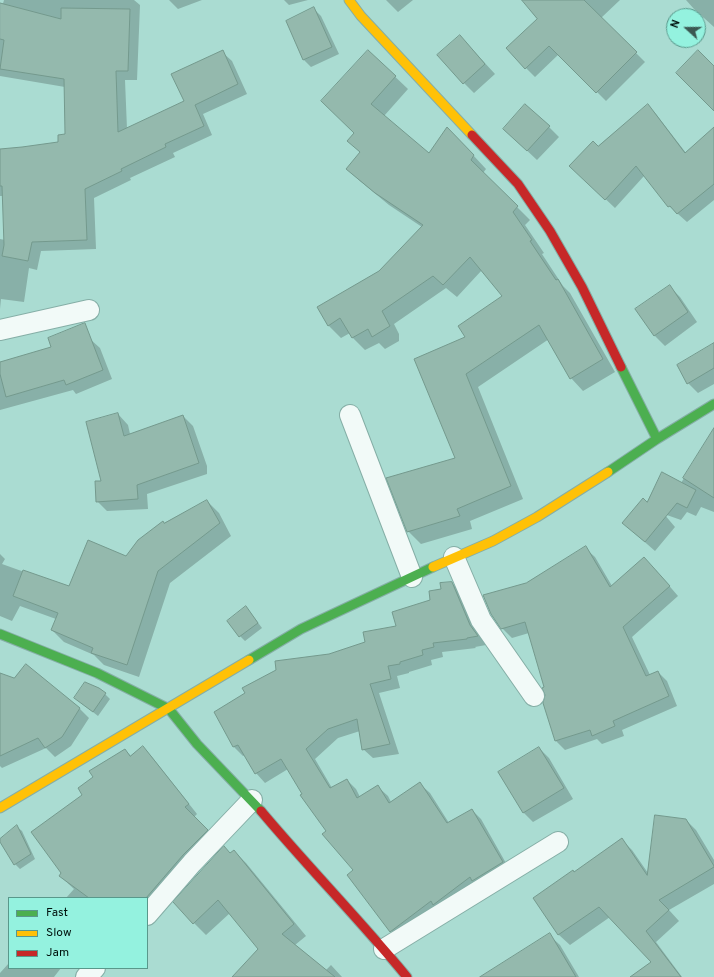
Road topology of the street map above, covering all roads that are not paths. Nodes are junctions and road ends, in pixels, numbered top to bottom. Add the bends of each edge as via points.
1 (349, 0) edge
2 (89, 310) dead end
3 (0, 330) edge
4 (714, 404) edge
5 (350, 415) dead end
6 (657, 439) junction
7 (454, 556) junction
8 (412, 577) junction
9 (0, 634) edge
10 (534, 696) dead end
11 (169, 709) junction
12 (252, 800) junction
13 (0, 808) edge
14 (558, 842) dead end
15 (148, 913) edge
16 (384, 949) junction
17 (94, 969) edge
18 (86, 977) edge
19 (407, 977) edge

1 - 6 street via 518,184 550,231 582,287
2 - 3 street
4 - 6 street
5 - 8 street
6 - 7 street via 537,517 493,542
7 - 8 street
7 - 10 street via 481,620
8 - 11 street via 301,628
9 - 11 street via 97,673
11 - 12 street via 197,744
11 - 13 street
12 - 15 street
12 - 16 street
14 - 16 street
16 - 19 street
17 - 18 street

